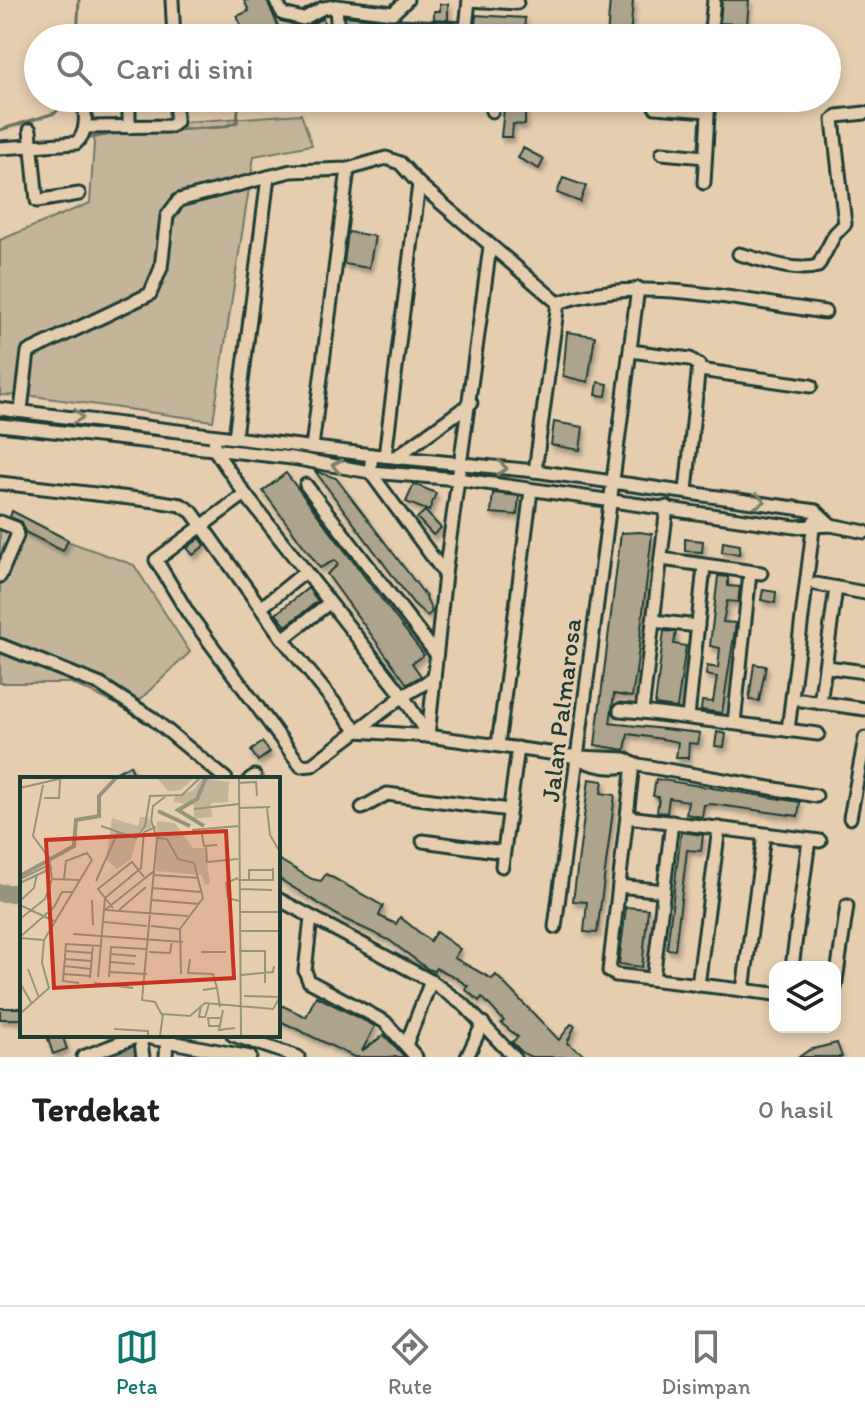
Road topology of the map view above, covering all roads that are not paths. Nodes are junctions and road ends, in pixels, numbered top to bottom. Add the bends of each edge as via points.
1 (172, 0) edge
2 (275, 0) edge
3 (407, 0) edge
4 (469, 0) edge
5 (714, 0) edge
6 (517, 3) dead end
7 (336, 6) junction
8 (393, 13) junction
9 (173, 24) edge
10 (337, 24) edge
11 (397, 24) edge
12 (467, 24) edge
13 (711, 24) edge
14 (84, 112) edge
15 (129, 112) edge
16 (176, 112) edge
17 (708, 112) edge
18 (865, 113) edge
19 (85, 127) junction
20 (129, 127) junction
21 (30, 130) dead end
22 (29, 147) junction
23 (0, 148) edge
24 (662, 153) dead end
25 (705, 157) junction
26 (348, 169) junction
27 (268, 177) junction
28 (704, 183) dead end
29 (419, 184) junction
30 (79, 194) dead end
31 (490, 247) junction
32 (739, 254) dead end
33 (638, 288) junction
34 (558, 303) junction
35 (825, 312) dead end
36 (631, 351) junction
37 (700, 370) junction
38 (811, 386) dead end
39 (471, 403) junction
40 (0, 409) edge
41 (21, 410) junction
42 (0, 425) edge
43 (215, 436) junction
44 (235, 437) junction
45 (312, 447) junction
46 (214, 449) junction
47 (372, 455) junction
48 (391, 457) junction
49 (460, 464) junction
50 (535, 471) junction
51 (370, 472) junction
52 (458, 479) junction
53 (612, 482) junction
54 (0, 483) edge
55 (306, 485) dead end
56 (531, 491) junction
57 (686, 491) junction
58 (245, 494) junction
59 (611, 499) junction
60 (667, 507) junction
61 (816, 511) junction
62 (0, 522) edge
63 (202, 524) junction
64 (831, 525) junction
65 (812, 528) junction
66 (865, 532) edge
67 (662, 559) junction
68 (704, 567) junction
69 (304, 573) junction
70 (445, 574) junction
71 (0, 576) edge
72 (816, 584) dead end
73 (836, 588) junction
74 (865, 593) edge
75 (329, 603) junction
76 (262, 607) junction
77 (653, 621) junction
78 (698, 626) junction
79 (283, 639) junction
80 (0, 645) edge
81 (436, 654) junction
82 (827, 667) junction
83 (865, 672) edge
84 (434, 678) junction
85 (403, 696) junction
86 (801, 700) dead end
87 (820, 703) junction
88 (865, 709) edge
89 (620, 710) dead end
90 (642, 712) junction
91 (688, 717) junction
92 (734, 723) junction
93 (788, 730) junction
94 (357, 731) junction
95 (818, 734) dead end
96 (428, 736) junction
97 (865, 738) edge
98 (498, 745) junction
99 (518, 748) junction
100 (578, 757) junction
101 (633, 764) junction
102 (864, 766) edge
103 (224, 777) edge
104 (816, 796) dead end
105 (362, 808) dead end
106 (509, 810) junction
107 (628, 817) junction
108 (850, 818) dead end
109 (672, 822) junction
110 (719, 828) junction
111 (764, 835) junction
112 (423, 841) dead end
113 (503, 852) junction
114 (502, 866) dead end
115 (619, 886) junction
116 (664, 891) junction
117 (280, 900) edge
118 (847, 906) dead end
119 (311, 918) junction
120 (555, 927) dead end
121 (793, 961) edge
122 (839, 961) edge
123 (653, 979) junction
124 (431, 981) junction
125 (698, 985) junction
126 (743, 990) junction
127 (769, 993) edge
128 (483, 1023) junction
129 (134, 1037) edge
130 (140, 1037) edge
131 (167, 1037) edge
132 (236, 1037) edge
133 (240, 1037) edge
134 (406, 1045) junction
135 (226, 1050) junction
136 (245, 1055) edge
137 (83, 1057) edge
138 (143, 1057) edge
139 (166, 1057) edge
140 (298, 1057) edge
141 (416, 1057) edge
142 (467, 1057) edge
143 (514, 1057) edge

1 - 9 street
2 - 7 street via 291,18 303,19
3 - 8 street
4 - 6 street
4 - 12 street
5 - 13 street
7 - 8 street
7 - 10 street
8 - 11 street
14 - 19 street
15 - 20 street
16 - 20 street via 171,126
17 - 25 street
18 - 32 street via 833,120 845,224 818,266 808,269
19 - 20 street
19 - 22 street via 76,143
21 - 22 street
22 - 23 street
22 - 30 street via 37,201
24 - 25 street
25 - 28 street
26 - 27 street
26 - 29 street via 386,158
26 - 45 street
27 - 41 street via 179,200 167,216 161,268 150,294 28,352
27 - 44 street
29 - 31 street
29 - 48 street
31 - 34 street
31 - 39 street
33 - 34 street
33 - 35 street
33 - 36 street, Jalan Palmarosa
34 - 50 street
36 - 37 street via 690,359
36 - 53 street, Jalan Palmarosa
37 - 38 street
37 - 57 street
39 - 48 street
39 - 49 street
40 - 41 street
41 -> 43 street
42 - 46 street
43 - 44 street
43 - 46 street
44 - 45 street
45 - 47 street
51 -> 46 street
46 - 58 street
47 - 48 street
47 - 51 street
48 - 49 street
49 -> 50 street
49 - 52 street
50 - 53 street
51 - 52 street
51 - 70 street
52 - 56 street
52 - 70 street
53 - 57 street
53 - 59 street, Jalan Palmarosa
54 - 63 street via 181,505
55 - 81 street
56 - 59 street
56 - 98 street
57 -> 61 street
58 - 63 street
58 - 69 street
59 - 60 street
59 - 100 street, Jalan Palmarosa
60 - 65 street
60 - 67 street
61 - 64 street
61 - 65 street
62 - 71 street via 16,528 17,536
63 - 76 street
63 - 94 street via 156,560 259,711 307,768
64 - 65 street
64 - 66 street
65 - 93 street
67 - 68 street
67 - 77 street
68 - 78 street
68 - 92 street via 756,573
69 - 75 street
69 - 76 street
70 - 81 street
72 - 73 street
73 - 74 street
73 - 82 street
75 - 79 street
75 - 85 street
76 - 79 street
77 - 78 street
77 - 90 street
78 - 91 street
79 - 94 street
80 - 103 street via 101,685 152,718
81 - 84 street
82 - 83 street
82 - 87 street
84 - 85 street
84 - 96 street
85 - 94 street
85 - 96 street
86 - 87 street
87 - 88 street
89 - 90 street
90 - 91 street
91 - 92 street
92 - 93 street
93 - 95 street
94 - 96 street
96 - 98 street
97 - 102 street
98 - 99 street
99 - 100 street
99 - 106 street
100 - 101 street via 624,768
100 - 120 street, Jalan Palmarosa
101 - 104 street
101 - 107 street
102 - 108 street
105 - 106 street via 387,794
106 - 113 street
107 - 109 street
107 - 115 street
109 - 110 street
109 - 116 street
110 - 111 street
110 - 125 street
111 - 121 street via 815,841
111 - 126 street
112 - 113 street
113 - 114 street
115 - 116 street
115 - 123 street via 609,971
116 - 123 street
117 - 119 street
118 - 122 street
119 - 124 street
119 - 134 street via 305,971 309,981 385,1022
123 - 125 street
124 - 128 street
124 - 134 street
125 - 126 street
126 - 127 street
128 - 142 street
128 - 143 street
129 - 137 street
130 - 138 street
131 - 135 street
131 - 139 street
132 - 135 street
133 - 140 street
134 - 141 street
135 - 136 street

